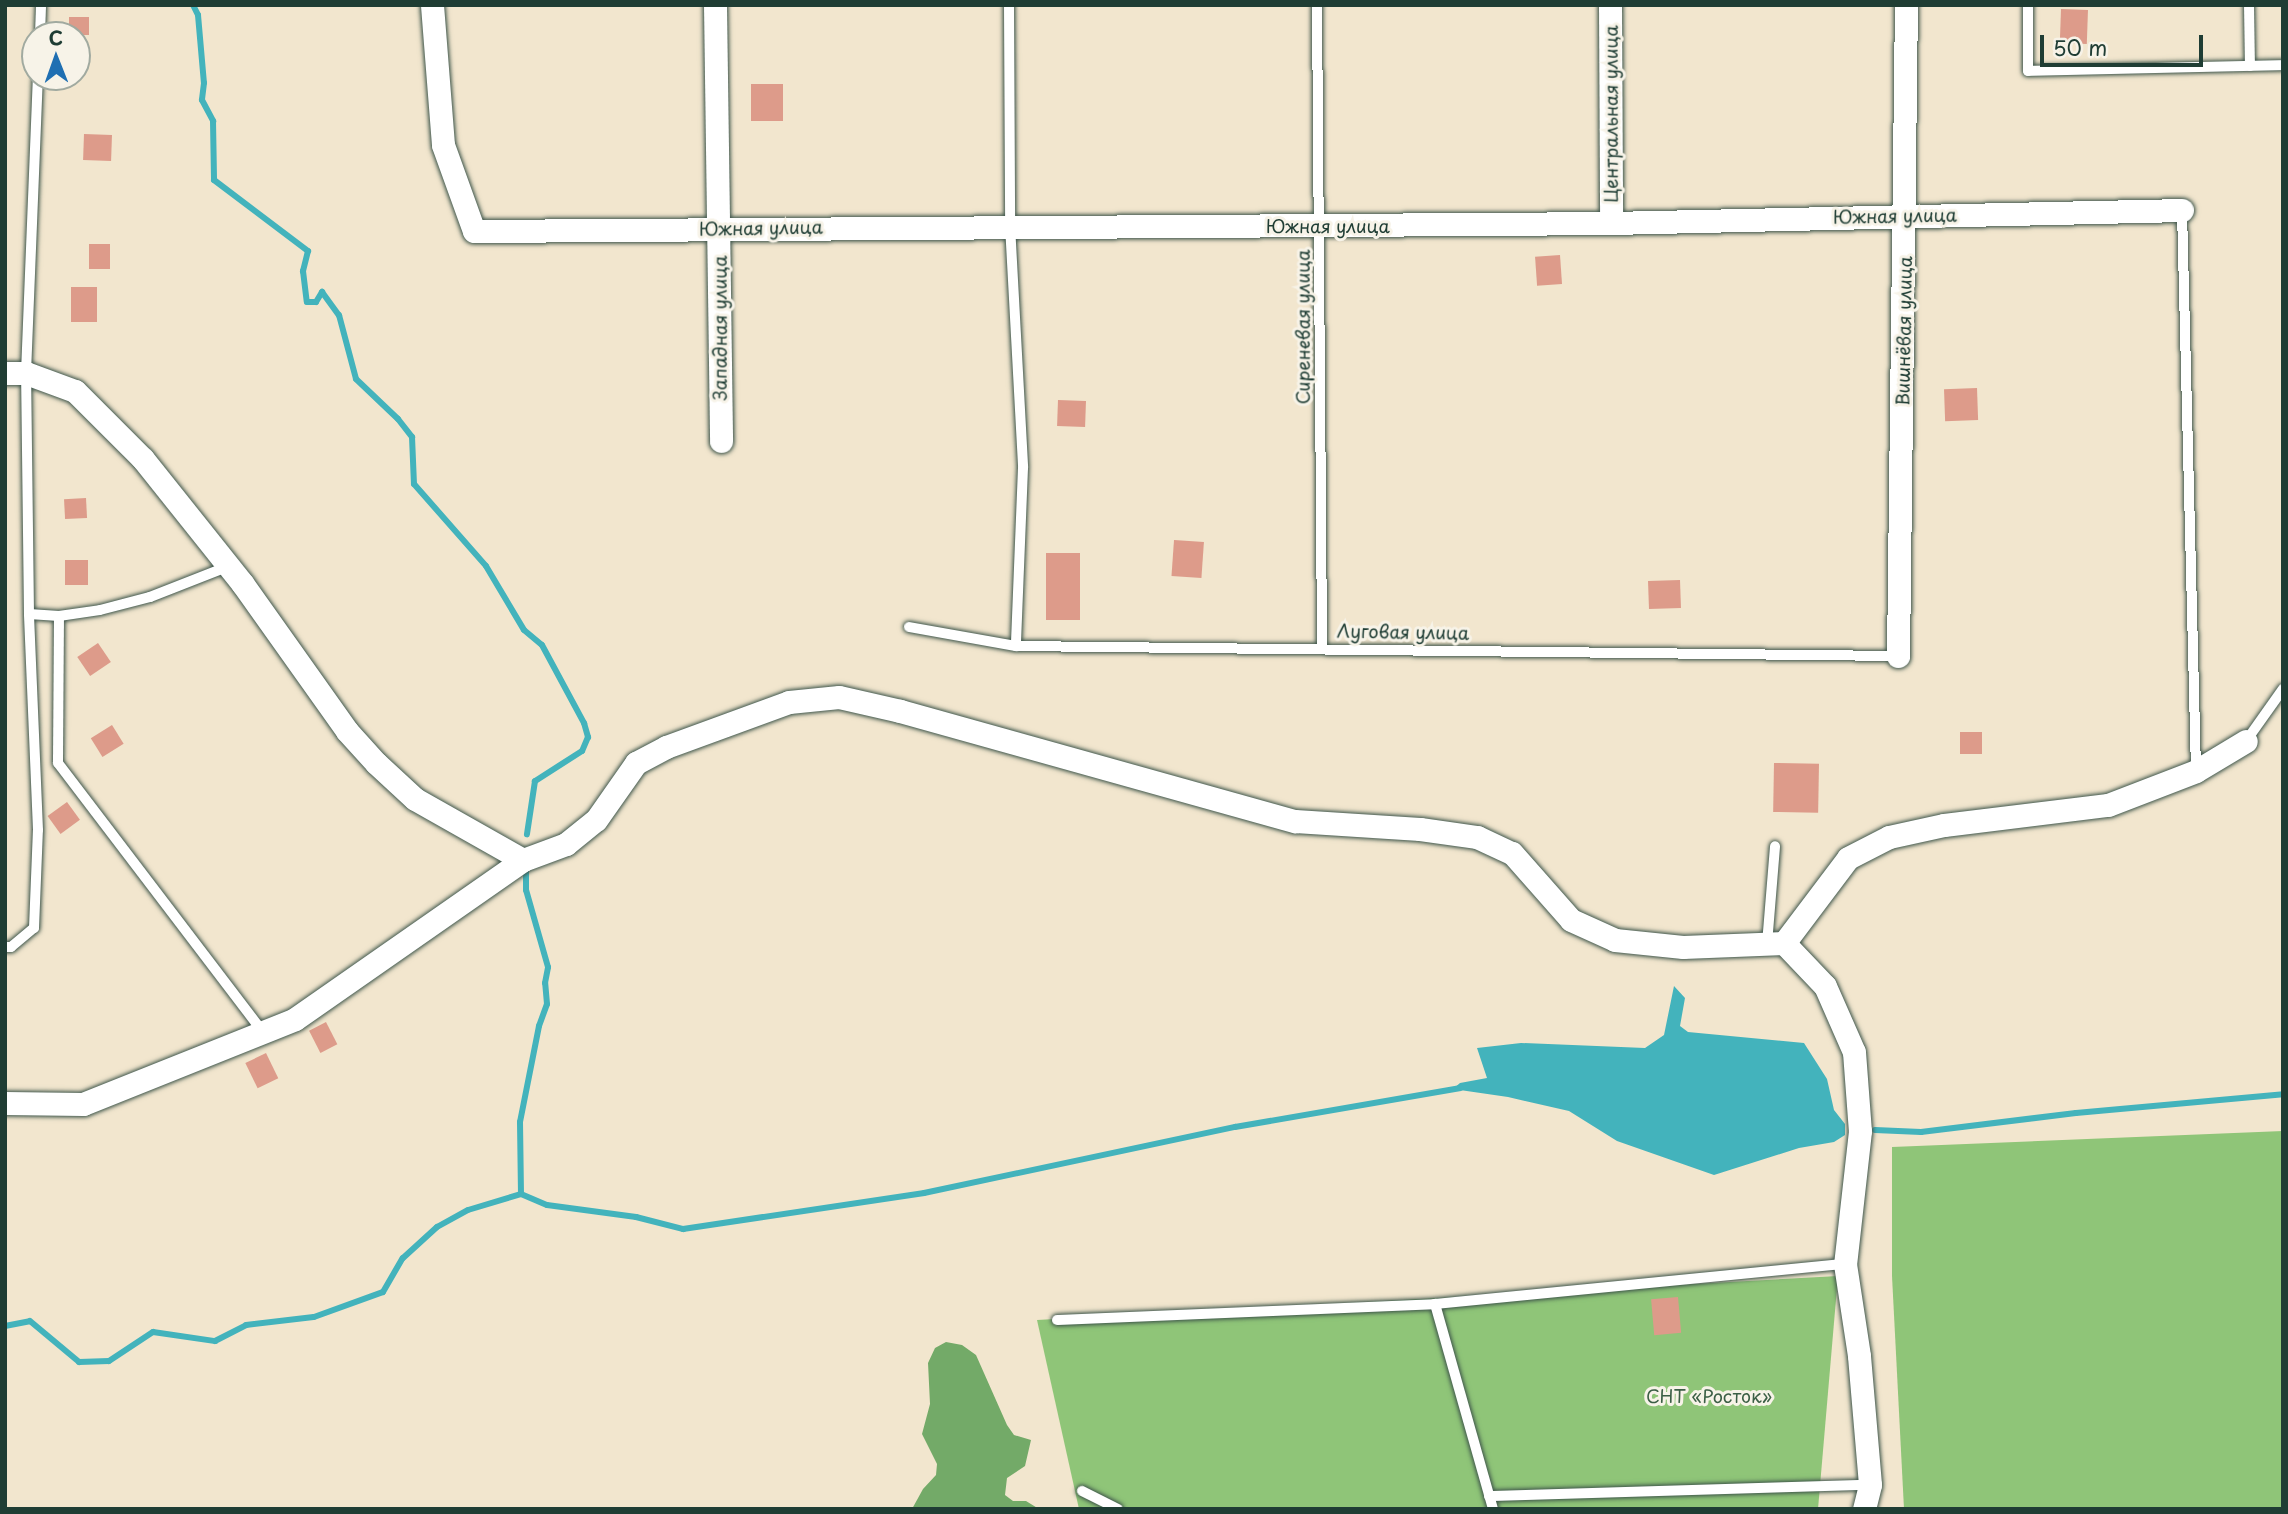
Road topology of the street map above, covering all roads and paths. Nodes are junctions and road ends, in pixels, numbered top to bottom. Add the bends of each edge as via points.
1 (432, 5) edge
2 (715, 5) edge
3 (1009, 5) edge
4 (1317, 5) edge
5 (1610, 5) edge
6 (1906, 5) edge
7 (2028, 5) edge
8 (2249, 5) edge
9 (2283, 65) edge
10 (2250, 66) junction
11 (37, 91) edge
12 (2182, 209) joint
13 (1905, 216) junction
14 (1611, 223) junction
15 (1010, 225) junction
16 (1320, 227) junction
17 (720, 228) junction
18 (16, 373) edge
19 (721, 441) dead end
20 (229, 566) junction
21 (29, 614) junction
22 (59, 616) junction
23 (909, 626) dead end
24 (1016, 646) junction
25 (1322, 648) junction
26 (1898, 656) joint
27 (2283, 689) edge
28 (2246, 741) joint
29 (2196, 771) junction
30 (1774, 846) dead end
31 (523, 860) junction
32 (1776, 943) junction
33 (8, 947) edge
34 (263, 1032) junction
35 (5, 1103) edge
36 (1845, 1264) junction
37 (1435, 1304) junction
38 (1057, 1321) dead end
39 (1870, 1485) junction
40 (1082, 1491) dead end
41 (1489, 1496) junction
42 (1118, 1509) edge
43 (1493, 1509) edge
44 (1864, 1509) edge

1 - 17 street, Южная улица via 443,145 474,231
2 - 17 street, Западная улица
3 - 15 lane
4 - 16 lane, Сиреневая улица
5 - 14 street, Центральная улица
6 - 13 street, Вишнёвая улица
7 - 10 lane via 2028,71
8 - 10 lane
9 - 10 lane
11 - 18 lane
12 - 13 street, Южная улица
12 - 29 lane
13 - 14 street, Южная улица
13 - 26 street, Вишнёвая улица
14 - 16 street, Южная улица
15 - 16 street, Южная улица
15 - 17 street, Южная улица
15 - 24 lane via 1023,468
16 - 25 lane, Сиреневая улица
17 - 19 street, Западная улица
18 - 20 street via 75,391 144,459
18 - 21 lane
20 - 22 lane via 150,597
20 - 31 street via 347,731 376,764 415,799
21 - 22 lane
21 - 33 lane via 38,830 34,928
22 - 34 lane via 58,762
23 - 24 lane, Луговая улица
24 - 25 lane, Луговая улица
25 - 26 lane, Луговая улица
27 - 28 lane
28 - 29 street
29 - 32 street via 2108,805 1944,825 1889,837 1848,858
30 - 32 lane
31 - 32 street via 566,844 596,820 636,763 666,747 789,702 839,697 1295,821 1478,837 1512,853 1571,920 1615,940 1683,947
31 - 34 street via 295,1019
32 - 36 street via 1825,986 1854,1052 1860,1131
34 - 35 street via 83,1104
36 - 37 lane
36 - 39 street via 1859,1356
37 - 38 lane
37 - 41 lane
39 - 41 lane
39 - 44 street
40 - 42 lane
41 - 43 lane

